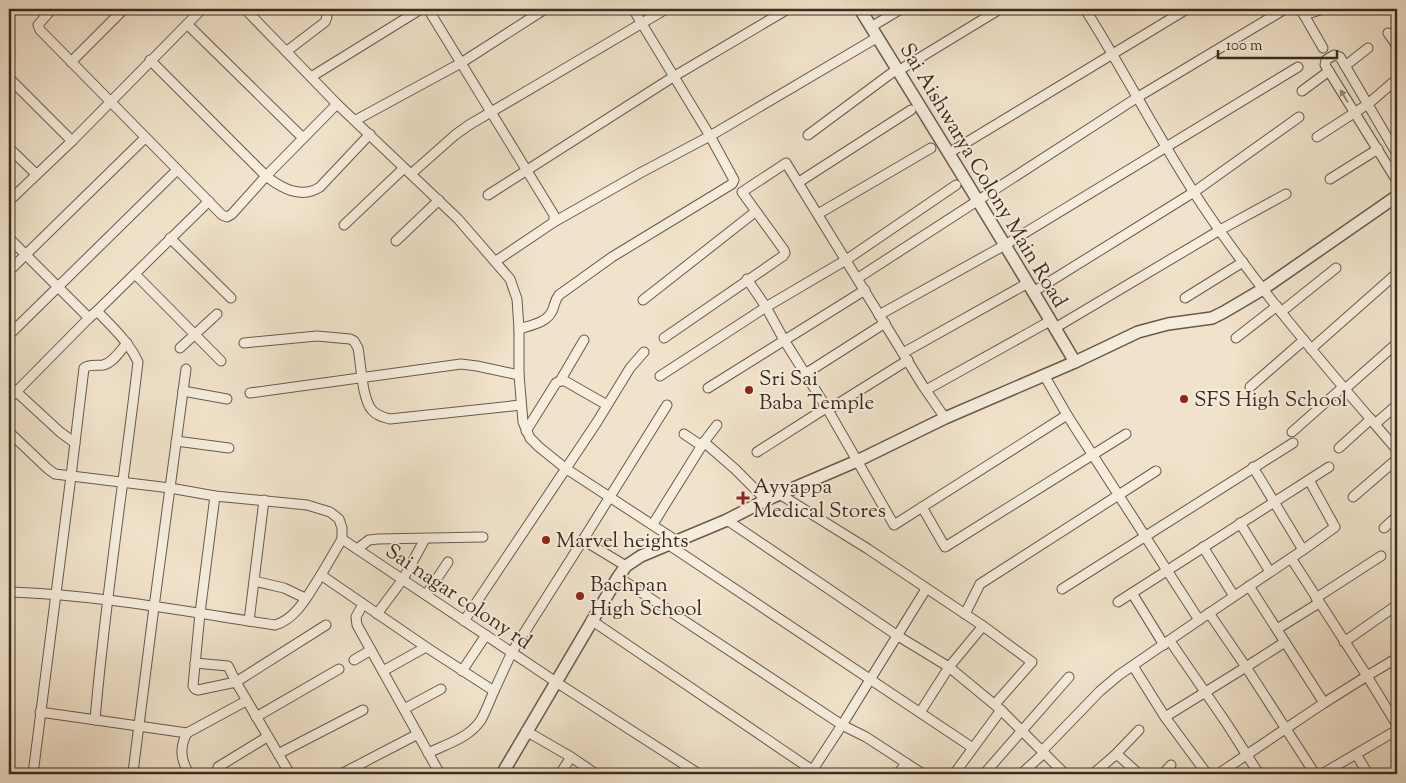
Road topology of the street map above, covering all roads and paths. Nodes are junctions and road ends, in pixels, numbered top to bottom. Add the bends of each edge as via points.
1 (52, 9) edge
2 (124, 9) edge
3 (202, 9) edge
4 (245, 9) edge
5 (325, 9) edge
6 (428, 9) edge
7 (545, 9) edge
8 (633, 9) edge
9 (666, 9) edge
10 (788, 9) edge
11 (860, 9) edge
12 (900, 9) edge
13 (1000, 9) edge
14 (1087, 9) edge
15 (1187, 9) edge
16 (1285, 9) edge
17 (1323, 9) edge
18 (1302, 12) edge
19 (642, 22) junction
20 (187, 24) junction
21 (874, 32) junction
22 (1388, 33) dead end
23 (1397, 46) edge
24 (1323, 48) dead end
25 (1368, 48) dead end
26 (287, 51) junction
27 (1114, 54) junction
28 (150, 60) junction
29 (70, 62) junction
30 (461, 62) junction
31 (1345, 66) junction
32 (1298, 67) dead end
33 (897, 70) junction
34 (1329, 71) junction
35 (311, 77) junction
36 (673, 77) junction
37 (9, 78) edge
38 (1397, 79) edge
39 (1302, 91) dead end
40 (1138, 97) junction
41 (110, 101) junction
42 (337, 104) junction
43 (1368, 104) junction
44 (911, 110) dead end
45 (491, 111) junction
46 (1354, 112) junction
47 (1300, 117) dead end
48 (356, 120) junction
49 (370, 134) junction
50 (808, 135) dead end
51 (710, 136) junction
52 (1317, 137) dead end
53 (145, 138) junction
54 (303, 138) junction
55 (72, 140) junction
56 (1394, 140) edge
57 (1166, 146) junction
58 (9, 148) edge
59 (931, 148) dead end
60 (1378, 150) junction
61 (948, 153) junction
62 (1397, 154) edge
63 (177, 170) junction
64 (526, 170) junction
65 (408, 171) junction
66 (36, 174) junction
67 (266, 176) junction
68 (1396, 178) edge
69 (1330, 179) dead end
70 (799, 182) junction
71 (956, 185) dead end
72 (1194, 192) junction
73 (1286, 194) dead end
74 (488, 195) dead end
75 (1397, 196) edge
76 (438, 200) junction
77 (978, 200) junction
78 (9, 201) edge
79 (209, 201) junction
80 (755, 212) junction
81 (818, 214) junction
82 (554, 222) junction
83 (344, 225) dead end
84 (1220, 230) junction
85 (9, 238) edge
86 (170, 238) junction
87 (396, 241) dead end
88 (1005, 245) junction
89 (24, 254) junction
90 (846, 260) junction
91 (496, 261) junction
92 (1243, 262) junction
93 (1336, 268) dead end
94 (9, 271) edge
95 (1397, 273) edge
96 (135, 274) junction
97 (858, 278) junction
98 (747, 279) junction
99 (57, 287) junction
100 (1031, 288) junction
101 (1263, 289) junction
102 (865, 290) junction
103 (231, 298) dead end
104 (1185, 298) dead end
105 (643, 300) dead end
106 (766, 307) junction
107 (1279, 309) junction
108 (97, 311) junction
109 (217, 314) dead end
110 (89, 318) junction
111 (882, 319) junction
112 (1052, 324) junction
113 (519, 329) junction
114 (9, 335) edge
115 (195, 335) junction
116 (664, 338) dead end
117 (1236, 338) dead end
118 (584, 340) dead end
119 (784, 340) junction
120 (1304, 340) junction
121 (126, 343) junction
122 (244, 343) dead end
123 (1397, 343) edge
124 (180, 348) dead end
125 (1311, 349) junction
126 (644, 352) dead end
127 (906, 356) junction
128 (221, 361) dead end
129 (1075, 362) junction
130 (186, 369) dead end
131 (805, 374) junction
132 (520, 375) junction
133 (1044, 375) junction
134 (660, 376) dead end
135 (363, 377) junction
136 (560, 381) junction
137 (1250, 387) dead end
138 (708, 388) dead end
139 (1344, 388) junction
140 (12, 389) edge
141 (926, 390) junction
142 (184, 391) junction
143 (250, 393) dead end
144 (9, 399) edge
145 (227, 399) dead end
146 (521, 405) junction
147 (607, 405) junction
148 (667, 405) dead end
149 (1397, 405) edge
150 (827, 409) junction
151 (1067, 415) junction
152 (945, 418) junction
153 (1373, 422) junction
154 (717, 425) dead end
155 (526, 430) junction
156 (9, 432) edge
157 (1292, 432) dead end
158 (684, 434) dead end
159 (1126, 434) dead end
160 (176, 441) junction
161 (75, 443) junction
162 (1292, 443) dead end
163 (703, 444) junction
164 (229, 448) dead end
165 (1339, 448) dead end
166 (1397, 450) edge
167 (757, 452) dead end
168 (1094, 456) junction
169 (1397, 459) edge
170 (857, 461) junction
171 (1253, 467) junction
172 (565, 468) junction
173 (1329, 468) dead end
174 (1156, 471) dead end
175 (71, 476) junction
176 (1309, 480) junction
177 (124, 482) junction
178 (170, 488) junction
179 (781, 495) junction
180 (1120, 495) junction
181 (215, 496) junction
182 (610, 496) junction
183 (1352, 497) dead end
184 (264, 500) junction
185 (766, 500) junction
186 (1274, 501) junction
187 (922, 508) junction
188 (1397, 516) edge
189 (727, 520) junction
190 (1240, 523) junction
191 (653, 524) junction
192 (1384, 528) dead end
193 (1146, 535) junction
194 (483, 537) dead end
195 (342, 539) junction
196 (425, 539) junction
197 (583, 540) junction
198 (673, 543) junction
199 (1203, 547) junction
200 (357, 549) junction
201 (1303, 550) junction
202 (1381, 556) dead end
203 (1291, 558) junction
204 (448, 562) dead end
205 (626, 566) junction
206 (1168, 570) junction
207 (1270, 572) junction
208 (321, 575) junction
209 (618, 577) junction
210 (403, 580) junction
211 (254, 581) junction
212 (1249, 586) junction
213 (926, 589) junction
214 (1062, 589) dead end
215 (9, 590) edge
216 (56, 593) junction
217 (1132, 593) junction
218 (426, 595) junction
219 (1234, 596) junction
220 (305, 598) junction
221 (107, 600) junction
222 (1317, 601) junction
223 (1118, 602) dead end
224 (363, 604) junction
225 (1397, 605) edge
226 (154, 607) junction
227 (200, 613) junction
228 (1209, 613) junction
229 (377, 614) junction
230 (965, 614) junction
231 (591, 620) junction
232 (1199, 620) junction
233 (248, 621) junction
234 (464, 621) junction
235 (326, 625) dead end
236 (983, 626) junction
237 (1277, 629) junction
238 (486, 635) junction
239 (898, 636) junction
240 (1285, 642) junction
241 (1344, 642) junction
242 (1167, 643) junction
243 (426, 647) junction
244 (371, 650) junction
245 (512, 652) junction
246 (1397, 658) edge
247 (354, 660) dead end
248 (195, 663) junction
249 (1133, 666) junction
250 (949, 667) junction
251 (1246, 667) junction
252 (339, 668) dead end
253 (462, 670) junction
254 (383, 671) junction
255 (1367, 676) junction
256 (1069, 677) dead end
257 (870, 680) junction
258 (236, 682) junction
259 (556, 682) junction
260 (442, 688) dead end
261 (494, 691) junction
262 (1204, 692) junction
263 (246, 701) junction
264 (1324, 702) junction
265 (998, 707) junction
266 (404, 709) junction
267 (363, 710) dead end
268 (921, 711) junction
269 (40, 712) junction
270 (256, 717) junction
271 (1165, 717) junction
272 (95, 720) junction
273 (842, 725) junction
274 (1397, 725) edge
275 (139, 726) junction
276 (1286, 728) junction
277 (1139, 730) dead end
278 (1397, 730) edge
279 (526, 731) junction
280 (1022, 731) junction
281 (187, 733) junction
282 (418, 734) junction
283 (267, 737) junction
284 (973, 748) junction
285 (1043, 752) junction
286 (428, 753) junction
287 (278, 754) junction
288 (1356, 754) junction
289 (1247, 755) junction
290 (1114, 756) junction
291 (571, 757) junction
292 (906, 763) junction
293 (687, 766) junction
294 (1171, 766) dead end
295 (218, 767) dead end
296 (134, 772) dead end
297 (811, 772) edge
298 (507, 773) edge
299 (33, 774) edge
300 (188, 774) edge
301 (290, 774) edge
302 (341, 774) edge
303 (440, 774) edge
304 (560, 774) edge
305 (596, 774) edge
306 (682, 774) edge
307 (700, 774) edge
308 (898, 774) edge
309 (923, 774) edge
310 (954, 774) edge
311 (984, 774) edge
312 (1022, 774) edge
313 (1065, 774) edge
314 (1093, 774) edge
315 (1139, 774) edge
316 (1163, 774) edge
317 (1207, 774) edge
318 (1218, 774) edge
319 (1259, 774) edge
320 (1316, 774) edge
321 (1322, 774) edge
322 (1368, 774) edge

1 - 29 street via 38,25
2 - 29 street
3 - 20 street
4 - 26 street
5 - 26 street via 325,22
6 - 30 street
6 - 35 street
7 - 30 street
8 - 19 street
9 - 19 street
10 - 36 street
11 - 21 street, Sai Aishwarya Colony Main Road
12 - 21 street
13 - 33 street
14 - 27 street
15 - 27 street
16 - 40 street
17 - 18 street
18 - 24 street
19 - 36 street
19 - 45 street
20 - 28 street
20 - 54 street
21 - 33 street, Sai Aishwarya Colony Main Road
21 - 51 street
22 - 23 street
25 - 31 street
26 - 35 street
27 - 40 street
27 - 61 street
28 - 41 street
28 - 67 street
29 - 41 street
30 - 45 street
30 - 48 street
31 - 34 street via 1340,57 1334,55 1325,62
31 - 43 street
32 - 57 street
33 - 50 street
33 - 61 street, Sai Aishwarya Colony Main Road
34 - 39 street
46 -> 34 street
35 - 42 street
36 - 51 street
36 - 64 street
37 - 55 street
38 - 43 street
40 - 57 street
40 - 77 street
41 - 53 street
41 - 55 street
42 - 48 street
42 - 54 street
43 - 46 street
43 - 56 street
44 - 70 street
45 - 64 street
45 - 65 street
46 - 52 street
46 - 60 street
47 - 72 street
48 - 49 street
49 - 65 street
49 - 67 street via 314,191 290,190
51 - 82 street
51 - 113 street via 733,176 732,184 612,257 555,299 553,310 542,322
53 - 63 street
53 - 89 street
54 - 67 street
55 - 66 street
56 - 62 street
57 - 72 street
57 - 88 street
58 - 66 street
59 - 81 street
60 - 68 street
60 - 69 street
61 - 77 street, Sai Aishwarya Colony Main Road
63 - 79 street
63 - 99 street
64 - 74 street
64 - 82 street via 554,215
65 - 76 street
65 - 83 street
66 - 78 street
67 - 79 street via 227,217
70 - 80 street via 786,163 742,192
70 - 81 street
71 - 90 street
72 - 84 street
72 - 100 street
73 - 84 street
75 - 101 street
76 - 87 street
76 - 91 street
77 - 88 street, Sai Aishwarya Colony Main Road
77 - 97 street
79 - 86 street
80 - 98 street via 785,253
80 - 105 street
81 - 90 street
82 - 91 street
84 - 92 street
84 - 112 street
85 - 89 street
86 - 96 street
86 - 103 street
88 - 100 street, Sai Aishwarya Colony Main Road
88 - 111 street
89 - 94 street
89 - 99 street
90 - 97 street
90 - 106 street
91 - 113 street via 510,279 517,299
92 - 101 street
92 - 104 street
93 - 107 street
95 - 125 street
96 - 108 street
96 - 115 street
97 - 102 street
98 - 106 street
98 - 116 street
99 - 110 street
99 - 114 street
100 - 112 street, Sai Aishwarya Colony Main Road
100 - 127 street
101 - 107 street
101 - 129 street via 1212,318 1138,332
102 - 111 street
102 - 119 street
106 - 119 street
106 - 134 street
107 - 117 street
107 - 120 street
108 - 110 street
108 - 121 street
109 - 115 street
110 - 140 street
111 - 127 street
111 - 131 street
112 - 129 street, Sai Aishwarya Colony Main Road
112 - 141 street
113 - 132 street
115 - 124 street
115 - 128 street
118 - 136 street
119 - 131 street
119 - 138 street
120 - 125 street
120 - 137 street
121 - 161 street via 106,365 84,368
121 - 177 street via 138,362
122 - 135 street via 317,336 350,339 358,348
123 - 139 street
125 - 139 street
126 - 147 street
127 - 141 street
127 - 150 street
129 - 133 street
130 - 142 street
131 - 150 street
132 - 135 street via 461,364
132 - 146 street
133 - 151 street
133 - 152 street
135 - 143 street
135 - 146 street via 371,410 390,419
136 - 147 street
136 - 155 street
139 - 153 street
139 - 157 street
140 - 144 street
140 - 161 street
141 - 152 street
142 - 145 street
142 - 160 street
146 - 155 street
147 - 172 street
148 - 182 street
149 - 153 street
150 - 167 street
150 - 170 street
151 - 168 street
151 - 187 street
152 - 170 street
153 - 165 street
153 - 166 street
154 - 163 street
155 - 172 street via 539,447
156 - 175 street via 48,470
158 - 163 street
159 - 168 street
160 - 164 street
160 - 178 street
161 - 175 street
162 - 171 street
163 - 185 street via 735,469
163 - 191 street
168 - 180 street
168 - 187 street via 945,547
169 - 183 street
170 - 179 street
170 - 187 street via 894,525
171 - 186 street
171 - 193 street
172 - 182 street
172 - 234 street
173 - 176 street
174 - 180 street
175 - 177 street
175 - 216 street
176 - 186 street
176 - 201 street via 1335,527
177 - 178 street
177 - 221 street
178 - 181 street
178 - 226 street
179 - 185 street
179 - 213 street
180 - 193 street
180 - 230 street via 980,584
181 - 184 street
181 - 227 street
182 - 191 street
182 - 197 street
184 - 195 street via 307,505 330,512 339,519
184 - 211 street
185 - 189 street
186 - 190 street
186 - 201 street
188 - 192 street
189 - 198 street
189 - 239 street
190 - 199 street
190 - 207 street
191 - 198 street
193 - 206 street
193 - 214 street
194 - 196 street
195 - 200 street, Sai nagar colony rd
195 - 208 street
196 - 200 street via 378,539 363,543
196 - 210 street
197 - 205 street
197 - 245 street
198 - 205 street via 640,556
198 - 257 street
199 - 206 street
199 - 219 street
200 - 210 street, Sai nagar colony rd
201 - 203 street
202 - 222 street
203 - 207 street
203 - 222 street
204 - 218 street
205 - 209 street
206 - 217 street
206 - 232 street
207 - 212 street
208 - 220 street
208 - 224 street
209 - 231 street
209 - 273 street
210 - 218 street, Sai nagar colony rd
210 - 229 street
211 - 220 street via 284,588
211 - 233 street
212 - 219 street
212 - 237 street
213 - 230 street
213 - 239 street
215 - 216 street
216 - 221 street
216 - 269 street
217 - 223 street
217 - 242 street
218 - 234 street, Sai nagar colony rd
219 - 228 street
220 - 233 street via 291,618 283,623
221 - 226 street
221 - 272 street
222 - 237 street
222 - 241 street
224 - 229 street
224 - 244 street via 356,621
225 - 241 street
226 - 227 street
226 - 275 street
227 - 233 street
227 - 248 street
228 - 232 street
228 - 251 street
229 - 243 street
230 - 236 street
231 - 259 street
231 - 297 street
232 - 242 street
234 - 238 street, Sai nagar colony rd
235 - 258 street
236 - 250 street
236 - 265 street via 1032,662
237 - 240 street
238 - 245 street, Sai nagar colony rd
238 - 253 street
239 - 250 street
239 - 257 street
240 - 251 street
240 - 264 street
241 - 255 street
242 - 249 street
242 - 262 street
243 - 253 street
243 - 254 street
244 - 247 street
244 - 254 street
245 - 259 street, Sai nagar colony rd
245 - 261 street
246 - 255 street
248 - 258 street via 228,666
248 - 258 street via 195,689
249 - 271 street
249 - 285 street via 1100,691
250 - 265 street
250 - 268 street
251 - 262 street
251 - 276 street
252 - 270 street
253 - 261 street
254 - 266 street
255 - 264 street
255 - 274 street
256 - 280 street
257 - 268 street
257 - 273 street
258 - 263 street
259 - 279 street
259 - 293 street, Sai nagar colony rd
260 - 266 street
261 - 286 street via 474,729
262 - 271 street
262 - 289 street
263 - 270 street
263 - 281 street
264 - 276 street
265 - 280 street
265 - 284 street
266 - 282 street
267 - 287 street
268 - 284 street
269 - 272 street
269 - 299 street
270 - 283 street
271 - 317 street
272 - 275 street
273 - 292 street
273 - 297 street
275 - 281 street
275 - 296 street
276 - 289 street
276 - 320 street
277 - 290 street
278 - 288 street
279 - 291 street
279 - 298 street
280 - 285 street
280 - 311 street
281 - 300 street via 181,748
282 - 286 street
282 - 302 street
283 - 287 street
283 - 295 street
284 - 310 street
285 - 312 street
285 - 313 street
286 - 303 street
287 - 301 street
288 - 321 street
288 - 322 street
289 - 318 street
289 - 319 street
290 - 314 street
290 - 315 street via 1119,756
291 - 304 street
291 - 305 street
292 - 308 street
292 - 309 street
293 - 306 street
293 - 307 street, Sai nagar colony rd
294 - 316 street

